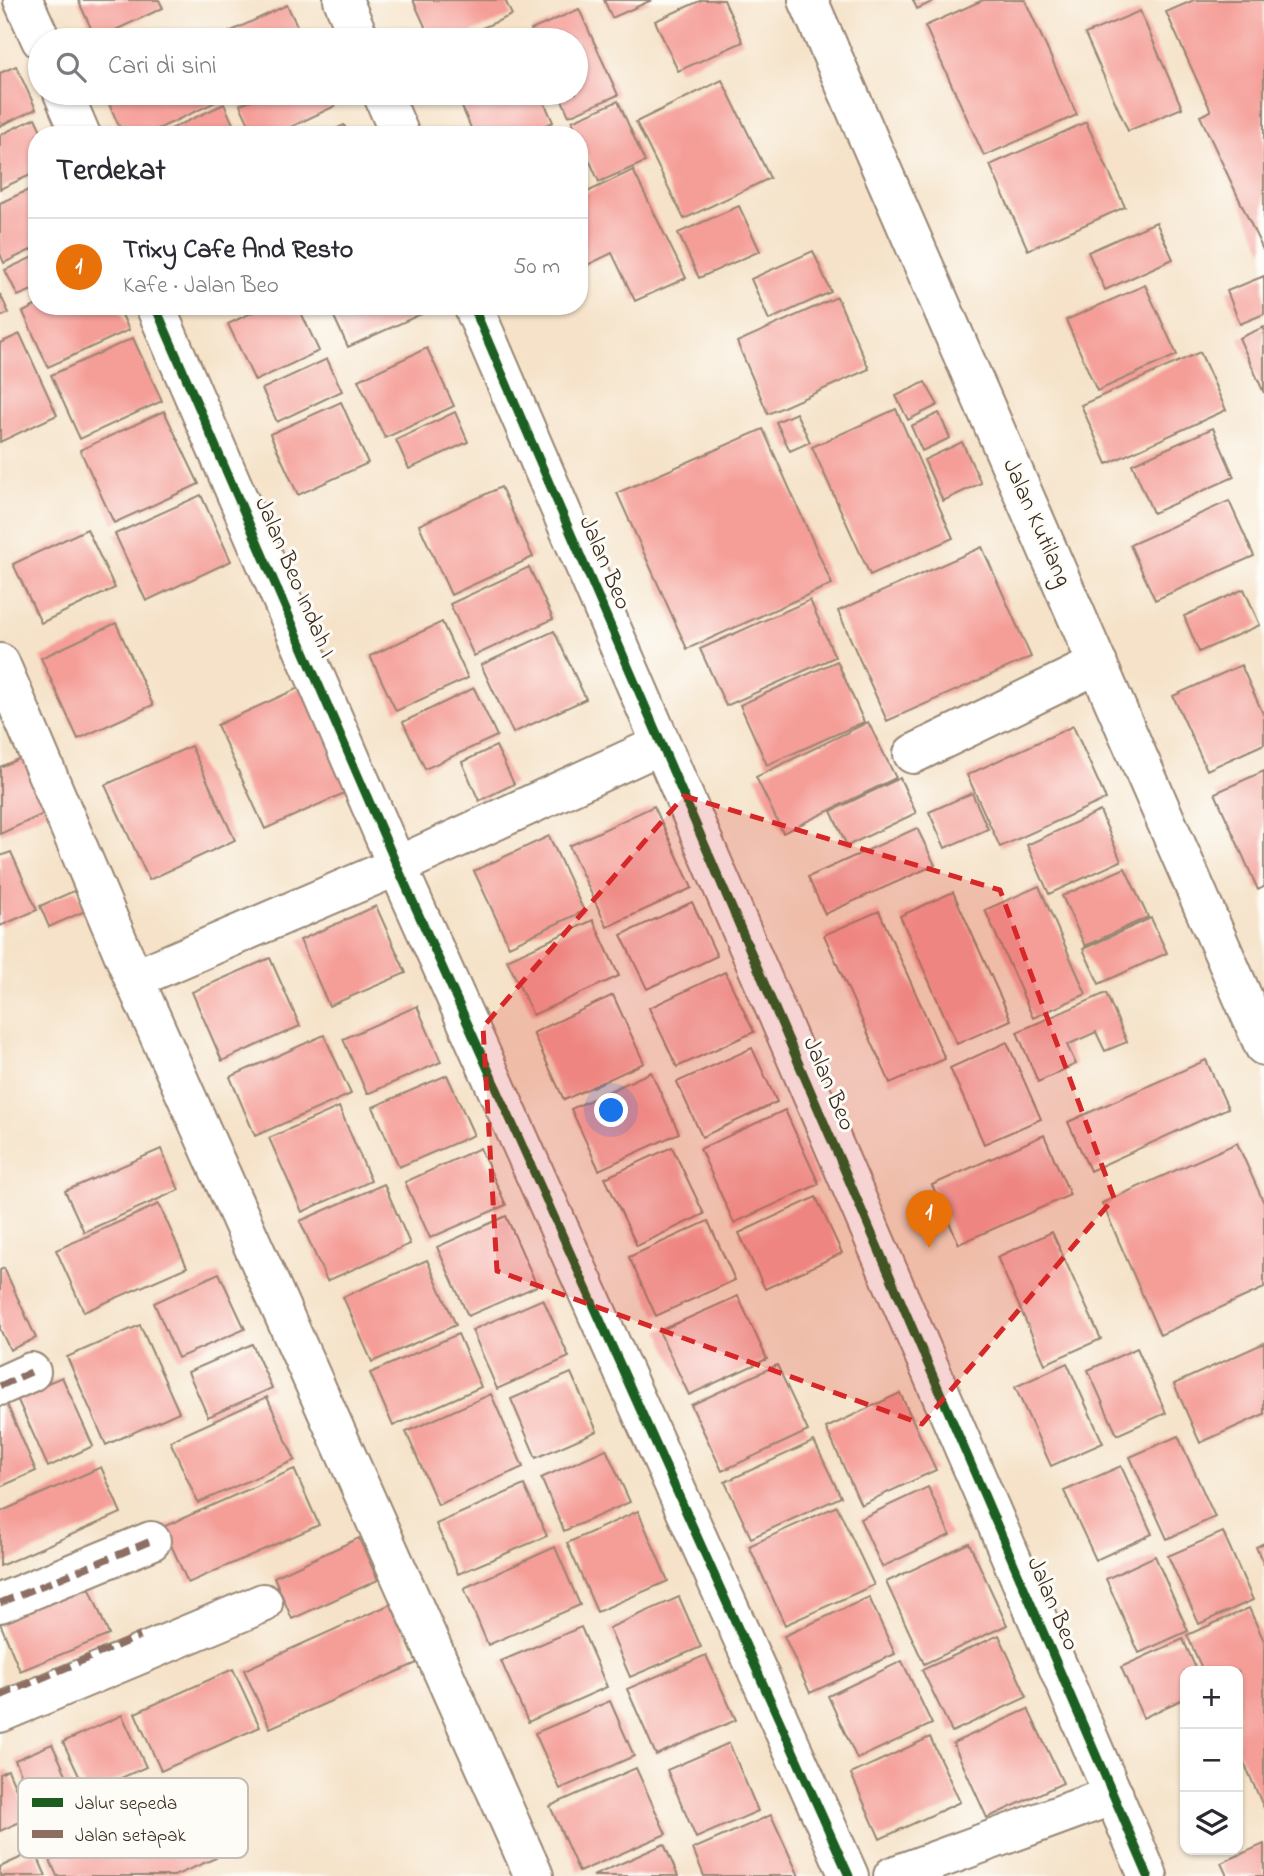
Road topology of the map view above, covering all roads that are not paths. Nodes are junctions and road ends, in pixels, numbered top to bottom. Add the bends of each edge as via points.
1 (23, 0) edge
2 (342, 0) edge
3 (808, 0) edge
4 (36, 28) edge
5 (355, 28) edge
6 (68, 105) edge
7 (387, 105) edge
8 (77, 126) edge
9 (396, 126) edge
10 (159, 315) edge
11 (477, 315) edge
12 (0, 663) edge
13 (1097, 664) junction
14 (660, 745) junction
15 (913, 754) dead end
16 (397, 866) junction
17 (134, 979) junction
18 (1264, 1046) edge
19 (151, 1541) dead end
20 (0, 1603) edge
21 (263, 1603) dead end
22 (140, 1636) dead end
23 (1, 1697) edge
24 (1114, 1795) junction
25 (534, 1876) edge
26 (849, 1876) edge
27 (893, 1876) edge
28 (1148, 1876) edge

1 - 4 street
2 - 5 street
3 - 13 street, Jalan Kutilang
6 - 8 street
7 - 9 street
10 - 16 street, Jalan Beo Indah I
11 - 14 street, Jalan Beo
12 - 17 street
13 - 15 street
13 - 18 street, Jalan Kutilang
14 - 16 street
14 - 24 street, Jalan Beo
16 - 17 street
16 - 26 street, Jalan Beo Indah I
17 - 25 street
19 - 20 street
21 - 23 street
22 - 23 street
24 - 27 street
24 - 28 street, Jalan Beo

